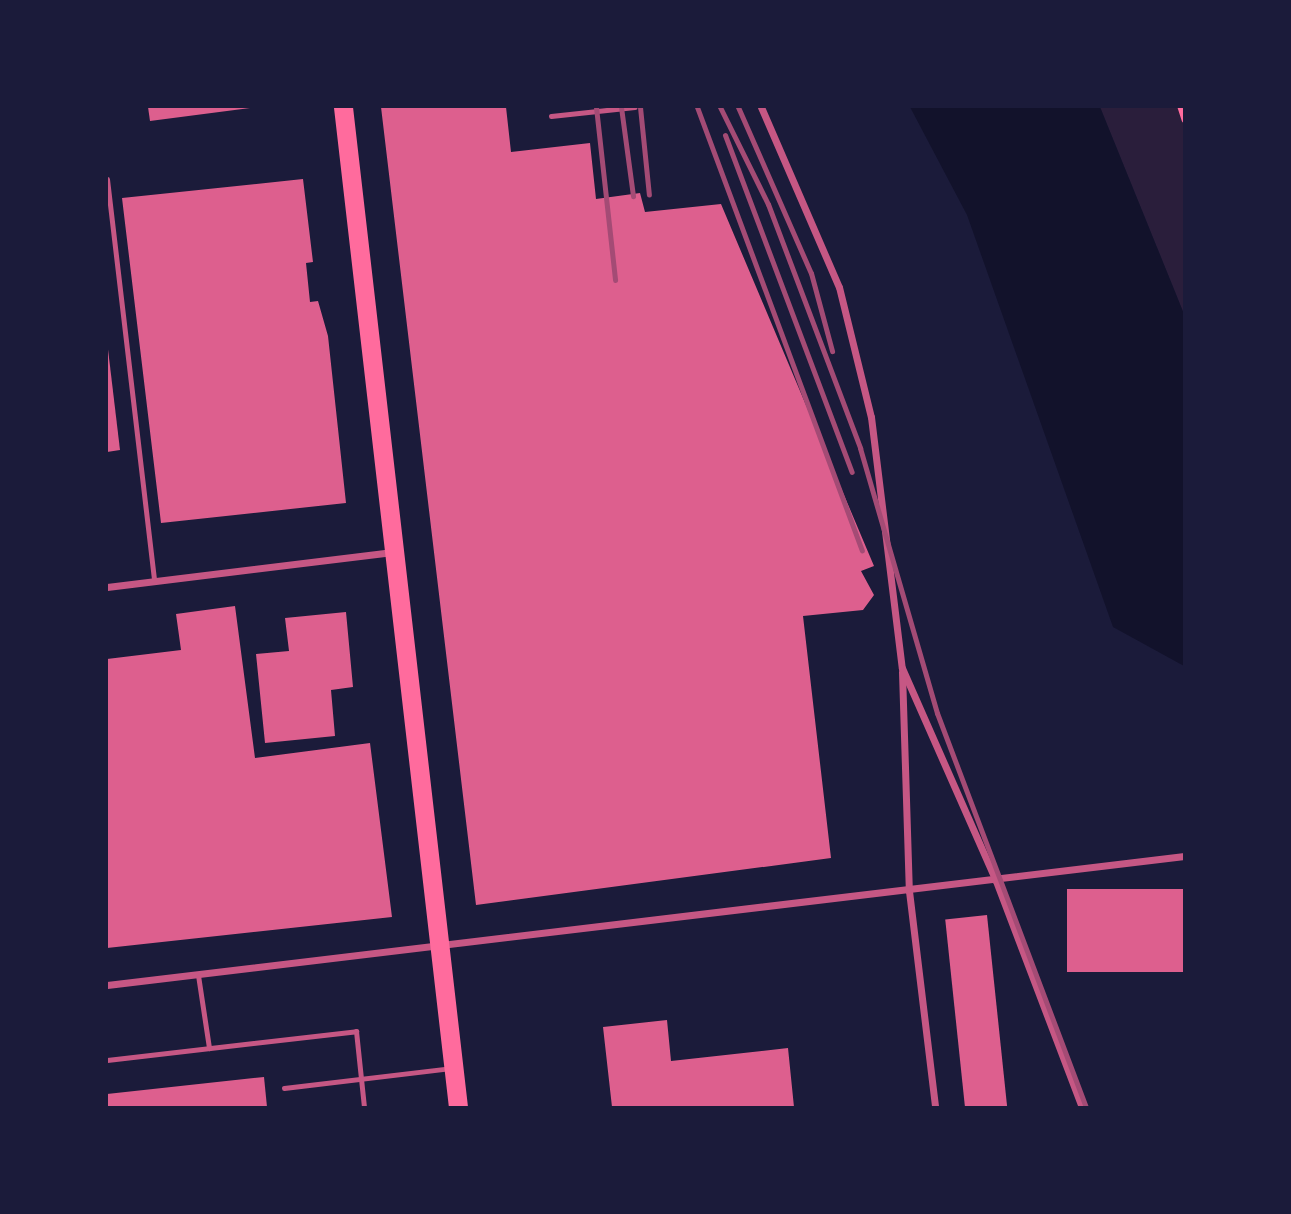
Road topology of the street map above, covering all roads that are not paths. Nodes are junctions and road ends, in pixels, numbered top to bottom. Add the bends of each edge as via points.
1 (342, 107) edge
2 (635, 107) edge
3 (761, 107) edge
4 (551, 116) dead end
5 (107, 179) edge
6 (394, 552) junction
7 (155, 581) junction
8 (107, 587) edge
9 (902, 667) junction
10 (1184, 856) edge
11 (996, 881) junction
12 (909, 891) junction
13 (439, 946) junction
14 (198, 975) junction
15 (107, 985) edge
16 (209, 1048) junction
17 (107, 1059) edge
18 (454, 1067) junction
19 (361, 1079) junction
20 (284, 1087) dead end
21 (364, 1107) edge
22 (458, 1107) edge
23 (935, 1107) edge
24 (1082, 1107) edge

1 - 6 highway
2 - 4 lane
3 - 9 street via 839,288 872,417
5 - 7 lane
6 - 7 street
6 - 13 highway
7 - 8 street
9 - 11 street
9 - 12 street
10 - 11 street
11 - 12 street
11 - 24 street
12 - 13 street
12 - 23 street
13 - 14 street
13 - 18 highway
14 - 15 street
14 - 16 lane
16 - 17 lane
16 - 19 lane via 356,1031
18 - 19 lane
18 - 22 highway
19 - 20 lane
19 - 21 lane

